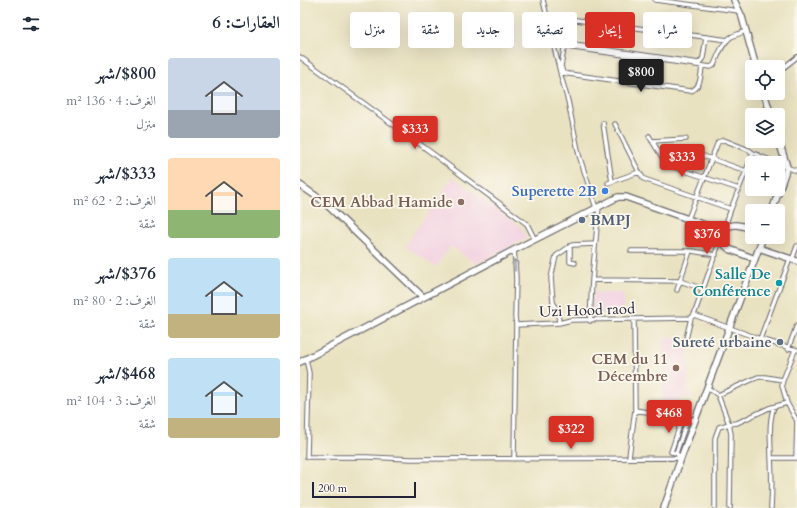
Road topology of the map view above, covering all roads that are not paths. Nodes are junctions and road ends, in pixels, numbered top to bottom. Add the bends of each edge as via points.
1 (543, 0) edge
2 (655, 0) edge
3 (734, 0) edge
4 (739, 11) junction
5 (746, 31) junction
6 (706, 37) junction
7 (728, 40) junction
8 (300, 57) edge
9 (797, 57) edge
10 (754, 60) edge
11 (702, 66) junction
12 (785, 66) edge
13 (603, 123) dead end
14 (615, 124) dead end
15 (649, 136) dead end
16 (686, 139) dead end
17 (652, 141) junction
18 (781, 148) edge
19 (753, 154) joint
20 (758, 156) edge
21 (711, 159) junction
22 (666, 165) junction
23 (787, 167) junction
24 (745, 171) edge
25 (797, 171) edge
26 (639, 172) junction
27 (745, 174) edge
28 (704, 178) junction
29 (300, 185) edge
30 (739, 189) junction
31 (697, 197) junction
32 (774, 204) edge
33 (597, 207) junction
34 (731, 209) junction
35 (688, 219) junction
36 (726, 227) junction
37 (745, 227) edge
38 (719, 230) junction
39 (722, 238) junction
40 (535, 240) junction
41 (595, 244) junction
42 (760, 244) edge
43 (570, 246) junction
44 (797, 246) edge
45 (759, 248) junction
46 (514, 250) junction
47 (631, 251) dead end
48 (690, 251) junction
49 (716, 255) junction
50 (755, 259) junction
51 (793, 260) edge
52 (575, 262) dead end
53 (592, 280) junction
54 (680, 281) junction
55 (703, 289) junction
56 (677, 290) dead end
57 (423, 297) junction
58 (693, 316) junction
59 (634, 320) junction
60 (590, 321) junction
61 (559, 323) junction
62 (516, 325) junction
63 (797, 325) edge
64 (730, 328) junction
65 (686, 339) dead end
66 (760, 339) junction
67 (788, 349) junction
68 (796, 350) edge
69 (306, 359) junction
70 (300, 362) edge
71 (783, 380) junction
72 (708, 388) junction
73 (718, 395) junction
74 (788, 403) junction
75 (774, 407) junction
76 (635, 410) junction
77 (693, 420) junction
78 (797, 420) edge
79 (729, 424) junction
80 (629, 457) junction
81 (514, 458) junction
82 (681, 458) junction
83 (772, 458) junction
84 (797, 458) edge
85 (664, 508) edge
86 (715, 508) edge
87 (730, 508) edge
88 (771, 508) edge

1 - 33 street via 579,155
2 - 4 street
3 - 4 main road
4 - 5 main road
5 - 7 street
5 - 10 main road
6 - 6 street via 568,19 564,43 699,62 703,58
6 - 7 street
7 - 11 street via 714,65
8 - 40 street via 527,224
9 - 12 street
11 - 11 street via 567,47 564,49 561,68 569,74 690,91 698,85
13 - 26 street via 610,182
14 - 26 street
15 - 17 street
16 - 17 street
17 - 22 street
18 - 23 main road
19 - 20 street
19 - 21 street via 750,150 721,140 716,144
21 - 22 street via 692,152
21 - 24 street
21 - 28 street
22 - 28 street
23 - 25 street
23 - 32 main road
26 - 31 street via 644,179
27 - 30 street
28 - 30 street
28 - 31 street
29 - 57 main road via 323,202
30 - 34 street
31 - 34 street
31 - 35 street
33 - 35 main road via 618,197 626,197
33 - 40 main road
33 - 41 street
34 - 36 street
35 - 38 main road
36 - 37 main road via 736,224
36 - 38 main road
36 - 39 street
38 - 39 main road
39 - 49 street
39 - 50 main road via 729,249
40 - 46 main road
41 - 43 street
41 - 53 street
42 - 45 main road
43 - 52 street via 570,262
43 - 61 street via 556,256 551,278 553,302 558,312
44 - 51 street
45 - 50 main road
45 - 51 main road
46 - 57 main road
62 -> 46 street
47 - 48 street
48 - 49 street
48 - 54 street
49 - 55 street
50 - 64 main road
51 - 66 street
53 - 54 street
53 - 60 street
54 - 55 street
54 - 56 street
55 - 58 street
57 - 69 main road
58 - 59 street, Uzi Hood raod
58 - 64 street, Uzi Hood raod
58 - 65 street
59 - 60 street, Uzi Hood raod
59 - 76 street
60 - 61 street, Uzi Hood raod via 571,320
61 - 62 street, Uzi Hood raod
62 - 81 street
63 - 67 street
64 - 66 street, Uzi Hood raod
64 - 72 main road
66 - 67 street, Uzi Hood raod
67 - 68 street, Uzi Hood raod
68 - 71 street
69 - 70 main road
69 - 81 street via 309,373 307,457
71 - 73 street via 758,377
71 - 74 street via 782,385
72 - 73 street
72 - 77 main road
73 - 79 street
74 - 75 street
74 - 78 street
75 - 79 street
75 - 83 street via 771,418
76 - 77 street
76 - 80 street
77 - 82 main road
77 - 82 street via 686,424 681,422 671,452
78 - 84 street
79 - 86 street via 719,427 715,438
79 - 87 street
80 - 81 street
80 - 82 street
82 - 85 main road
83 - 84 street
83 - 88 street

